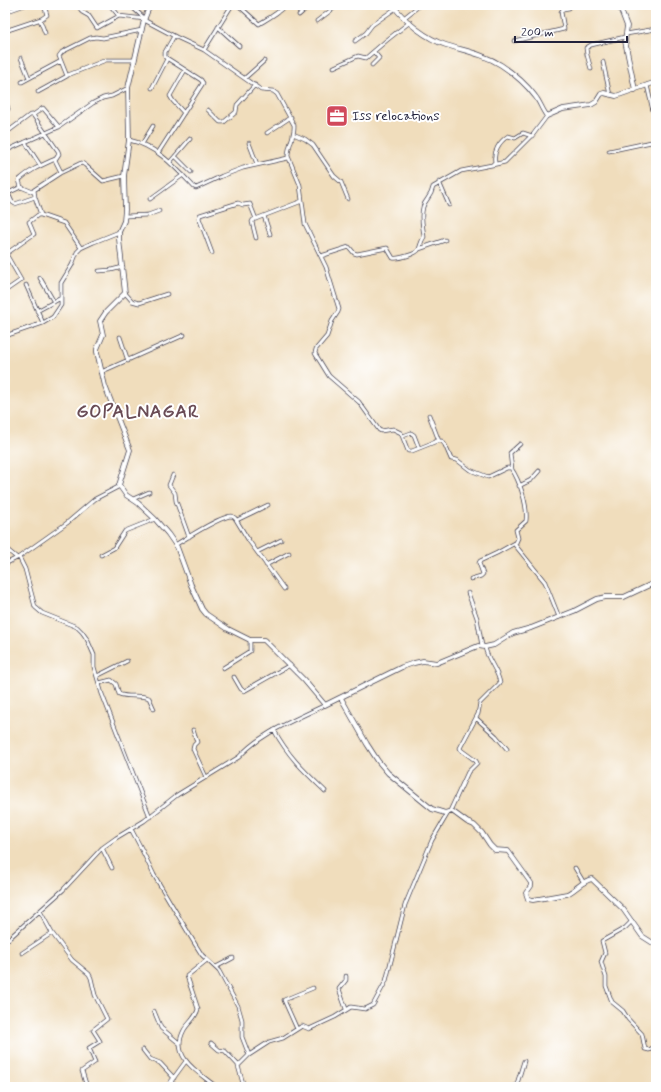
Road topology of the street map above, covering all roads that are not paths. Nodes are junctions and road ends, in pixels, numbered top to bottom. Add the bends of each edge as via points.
1 (25, 5) edge
2 (44, 5) edge
3 (110, 5) edge
4 (130, 5) edge
5 (150, 5) edge
6 (232, 5) edge
7 (238, 5) edge
8 (286, 5) edge
9 (310, 5) edge
10 (338, 5) edge
11 (420, 5) edge
12 (571, 5) edge
13 (650, 5) edge
14 (79, 6) dead end
15 (395, 7) edge
16 (620, 7) edge
17 (5, 12) edge
18 (299, 15) dead end
19 (119, 16) junction
20 (405, 17) junction
21 (41, 19) junction
22 (144, 20) junction
23 (317, 22) dead end
24 (410, 22) junction
25 (218, 27) junction
26 (656, 29) edge
27 (142, 30) junction
28 (5, 31) edge
29 (44, 33) dead end
30 (174, 36) junction
31 (626, 36) junction
32 (355, 41) dead end
33 (514, 41) dead end
34 (239, 46) dead end
35 (204, 50) junction
36 (374, 52) junction
37 (21, 58) dead end
38 (135, 60) junction
39 (167, 60) junction
40 (61, 61) junction
41 (264, 61) dead end
42 (603, 62) dead end
43 (372, 65) dead end
44 (334, 67) dead end
45 (591, 69) dead end
46 (185, 70) junction
47 (68, 75) junction
48 (29, 78) junction
49 (245, 78) junction
50 (22, 82) dead end
51 (656, 82) edge
52 (255, 85) junction
53 (647, 85) junction
54 (128, 88) junction
55 (152, 88) dead end
56 (635, 90) junction
57 (38, 92) dead end
58 (610, 95) junction
59 (5, 99) edge
60 (208, 110) dead end
61 (5, 113) edge
62 (184, 113) junction
63 (33, 115) junction
64 (547, 116) junction
65 (291, 117) junction
66 (656, 124) edge
67 (153, 126) dead end
68 (59, 127) junction
69 (5, 128) edge
70 (46, 133) junction
71 (267, 133) dead end
72 (293, 134) junction
73 (531, 136) junction
74 (190, 139) dead end
75 (129, 140) junction
76 (656, 141) edge
77 (25, 142) junction
78 (249, 143) dead end
79 (142, 144) junction
80 (5, 151) edge
81 (609, 151) dead end
82 (158, 153) junction
83 (175, 156) junction
84 (288, 158) junction
85 (55, 159) junction
86 (170, 162) junction
87 (257, 164) junction
88 (40, 165) junction
89 (492, 165) junction
90 (61, 172) junction
91 (192, 172) dead end
92 (183, 175) junction
93 (124, 176) junction
94 (439, 182) junction
95 (20, 187) junction
96 (33, 192) junction
97 (7, 193) edge
98 (35, 198) junction
99 (150, 198) dead end
100 (348, 199) dead end
101 (302, 201) junction
102 (448, 205) dead end
103 (159, 211) dead end
104 (41, 215) junction
105 (125, 216) junction
106 (264, 216) junction
107 (256, 219) junction
108 (119, 232) junction
109 (270, 234) dead end
110 (256, 238) dead end
111 (445, 240) dead end
112 (81, 248) junction
113 (419, 249) junction
114 (212, 252) dead end
115 (321, 256) junction
116 (123, 267) junction
117 (100, 271) dead end
118 (40, 278) dead end
119 (26, 285) dead end
120 (8, 289) dead end
121 (125, 293) junction
122 (168, 294) dead end
123 (61, 298) junction
124 (54, 302) junction
125 (37, 311) junction
126 (42, 323) junction
127 (184, 335) dead end
128 (5, 336) edge
129 (120, 337) dead end
130 (128, 361) junction
131 (101, 372) junction
132 (429, 415) dead end
133 (403, 436) junction
134 (439, 441) junction
135 (520, 444) dead end
136 (419, 448) junction
137 (512, 470) junction
138 (538, 471) dead end
139 (173, 475) dead end
140 (120, 486) junction
141 (519, 486) junction
142 (149, 492) dead end
143 (133, 499) junction
144 (268, 505) dead end
145 (155, 519) junction
146 (237, 520) junction
147 (189, 537) junction
148 (281, 540) dead end
149 (515, 543) junction
150 (175, 545) junction
151 (5, 548) edge
152 (257, 552) junction
153 (289, 553) dead end
154 (101, 555) dead end
155 (18, 557) junction
156 (5, 564) edge
157 (266, 565) junction
158 (471, 579) dead end
159 (656, 582) edge
160 (284, 589) dead end
161 (468, 593) dead end
162 (559, 616) junction
163 (250, 640) junction
164 (483, 646) junction
165 (127, 660) dead end
166 (290, 665) junction
167 (223, 668) dead end
168 (97, 676) junction
169 (234, 677) dead end
170 (99, 683) junction
171 (341, 698) junction
172 (325, 705) junction
173 (154, 709) dead end
174 (476, 718) junction
175 (193, 730) dead end
176 (274, 730) junction
177 (507, 749) dead end
178 (206, 777) junction
179 (325, 791) dead end
180 (449, 812) junction
181 (150, 817) junction
182 (130, 829) junction
183 (102, 848) junction
184 (112, 868) dead end
185 (575, 868) dead end
186 (584, 883) junction
187 (40, 911) junction
188 (632, 921) junction
189 (52, 933) junction
190 (5, 942) edge
191 (656, 946) edge
192 (22, 953) dead end
193 (233, 958) dead end
194 (207, 960) junction
195 (216, 967) junction
196 (346, 976) dead end
197 (312, 988) dead end
198 (346, 1009) junction
199 (154, 1011) dead end
200 (297, 1029) junction
201 (179, 1043) junction
202 (211, 1043) dead end
203 (656, 1046) edge
204 (143, 1050) dead end
205 (249, 1055) junction
206 (186, 1061) junction
207 (524, 1061) dead end
208 (238, 1065) junction
209 (174, 1078) junction
210 (171, 1082) junction
211 (214, 1085) dead end
212 (87, 1087) edge
213 (167, 1087) edge
214 (178, 1087) edge
215 (244, 1087) edge
216 (516, 1087) edge

1 - 17 street
2 - 21 street via 47,15
3 - 19 street
4 - 22 street
5 - 22 street
6 - 25 street
7 - 8 street via 259,24 274,16
9 - 18 street
10 - 23 street
11 - 20 street
12 - 33 street via 561,12 564,30
13 - 16 street
14 - 19 street via 97,28
15 - 20 street
15 - 32 street
16 - 31 street via 627,26
19 - 22 street
20 - 24 street
21 - 28 street
21 - 29 street
22 - 27 street
22 - 30 street
24 - 36 street
24 - 64 street via 436,41 500,64 529,89
25 - 34 street
25 - 35 street
26 - 31 street
27 - 38 street
27 - 40 street via 90,38 62,52 59,56
30 - 35 street
30 - 39 street via 165,52
31 - 45 street via 586,48
31 - 56 street
35 - 49 street
36 - 43 street via 379,58
36 - 44 street via 365,59 358,56
37 - 48 street
38 - 47 street via 106,60
38 - 54 street
39 - 46 street
39 - 55 street
40 - 47 street
40 - 48 street
41 - 49 street
42 - 58 street
46 - 62 street via 170,96
46 - 62 street via 203,83
47 - 57 street
48 - 50 street
49 - 52 street
51 - 53 street
52 - 60 street via 237,106 236,112 224,122 220,122
52 - 65 street via 264,91 277,94
53 - 56 street
53 - 66 street
54 - 68 street via 93,103
54 - 75 street
56 - 58 street via 616,96
58 - 64 street via 601,94 591,105 563,109
59 - 61 street via 8,109
62 - 82 street
63 - 68 street via 43,108
63 - 69 street via 10,130
63 - 70 street
64 - 73 street
65 - 71 street
65 - 72 street via 294,125
67 - 79 street
68 - 70 street
70 - 77 street
70 - 85 street via 59,153
72 - 84 street
72 - 100 street via 310,142 316,148 334,176 341,182
73 - 89 street via 505,162
73 - 89 street via 523,133 515,138 508,136 494,152
74 - 83 street
75 - 79 street
75 - 93 street
76 - 81 street
77 - 80 street
77 - 88 street
78 - 87 street
79 - 82 street
82 - 86 street
83 - 86 street
83 - 91 street
84 - 87 street
84 - 101 street via 299,181
85 - 88 street
85 - 90 street
86 - 92 street
87 - 92 street via 196,188
88 - 95 street via 20,179
89 - 94 street via 464,170
90 - 93 street via 81,163 102,181
90 - 96 street via 36,187
92 - 99 street
93 - 105 street
94 - 102 street
94 - 113 street via 433,187 424,207 421,219 424,237
95 - 96 street
95 - 97 street
96 - 98 street
97 - 98 street via 16,204
98 - 104 street
101 - 106 street
101 - 115 street via 305,224
103 - 105 street via 148,215
104 - 112 street via 64,223
104 - 120 street via 28,222 34,234 6,254 21,280
105 - 108 street
106 - 107 street
106 - 109 street
107 - 110 street via 252,222
107 - 114 street via 250,204 243,206 238,203 200,215
108 - 112 street
108 - 116 street
111 - 113 street
112 - 123 street via 61,283
113 - 115 street via 400,259 393,258 387,248 357,254 346,247
115 - 133 street via 339,311 315,353 328,376 359,402 379,430 393,429
116 - 117 street
116 - 121 street
118 - 124 street
119 - 125 street
121 - 122 street via 132,301 138,303
121 - 131 street via 100,321 102,335 97,352
123 - 124 street
123 - 126 street via 57,313
124 - 125 street
125 - 126 street
126 - 128 street
127 - 130 street
129 - 130 street
130 - 131 street
131 - 140 street via 130,450 119,481
132 - 134 street
133 - 136 street via 411,433 414,435
133 - 136 street via 408,451
134 - 136 street
134 - 137 street via 444,443 451,459 457,460 472,471 488,476 507,468
135 - 137 street via 510,453
137 - 141 street
138 - 141 street via 531,480
139 - 147 street via 169,485 175,493
140 - 143 street via 126,495
140 - 155 street via 95,499 62,527
141 - 149 street via 525,504 526,518 516,530 518,538
142 - 143 street
143 - 145 street
144 - 146 street
145 - 150 street
145 - 154 street via 125,531 114,548
146 - 147 street via 228,516
146 - 152 street
147 - 150 street
148 - 152 street
149 - 158 street via 480,561 483,574
149 - 162 street via 517,549 545,582
150 - 163 street via 202,609 216,622
151 - 155 street
152 - 157 street
153 - 157 street
155 - 156 street
155 - 168 street via 25,569 35,607 42,614 82,632 94,655
157 - 160 street
159 - 162 street via 624,597 606,597
161 - 164 street
162 - 164 street via 538,626 516,632 494,645
163 - 166 street via 264,640
163 - 167 street via 250,651
164 - 171 street via 437,663 414,663
164 - 174 street via 500,684 480,703
165 - 168 street
166 - 169 street via 244,691
166 - 172 street
168 - 170 street
170 - 173 street via 111,680 116,684 119,694 149,698
170 - 181 street
171 - 172 street
171 - 180 street via 367,744 388,773 432,809
172 - 176 street
174 - 177 street
174 - 180 street via 460,748 477,763 468,772
175 - 178 street via 197,742 193,749
176 - 178 street via 247,748 239,757
176 - 179 street via 292,759
178 - 181 street
180 - 186 street via 454,812 474,824 495,850 510,852 531,883 526,893 528,899 567,894
180 - 198 street via 432,840 405,905 383,987 371,1006 365,1009
181 - 182 street
182 - 183 street
182 - 194 street via 154,875
183 - 184 street
183 - 187 street
185 - 186 street
186 - 188 street via 590,879 596,882
187 - 189 street
187 - 190 street
188 - 191 street via 641,935
188 - 203 street via 602,941 605,953 601,962 612,1002 642,1034 646,1049
189 - 192 street
189 - 212 street via 72,960 89,974 95,995 107,1019 94,1030 100,1041 89,1048 95,1062 82,1070
193 - 195 street
194 - 195 street
194 - 201 street via 187,976 198,1009
195 - 205 street via 238,1007 242,1020 242,1037
196 - 198 street via 339,989
197 - 200 street via 284,1000
198 - 200 street via 309,1029 303,1026
199 - 201 street via 161,1028
200 - 205 street
201 - 206 street
202 - 208 street via 225,1051
204 - 209 street
205 - 208 street
206 - 209 street
206 - 211 street
207 - 216 street
208 - 215 street
209 - 210 street
210 - 213 street
210 - 214 street

